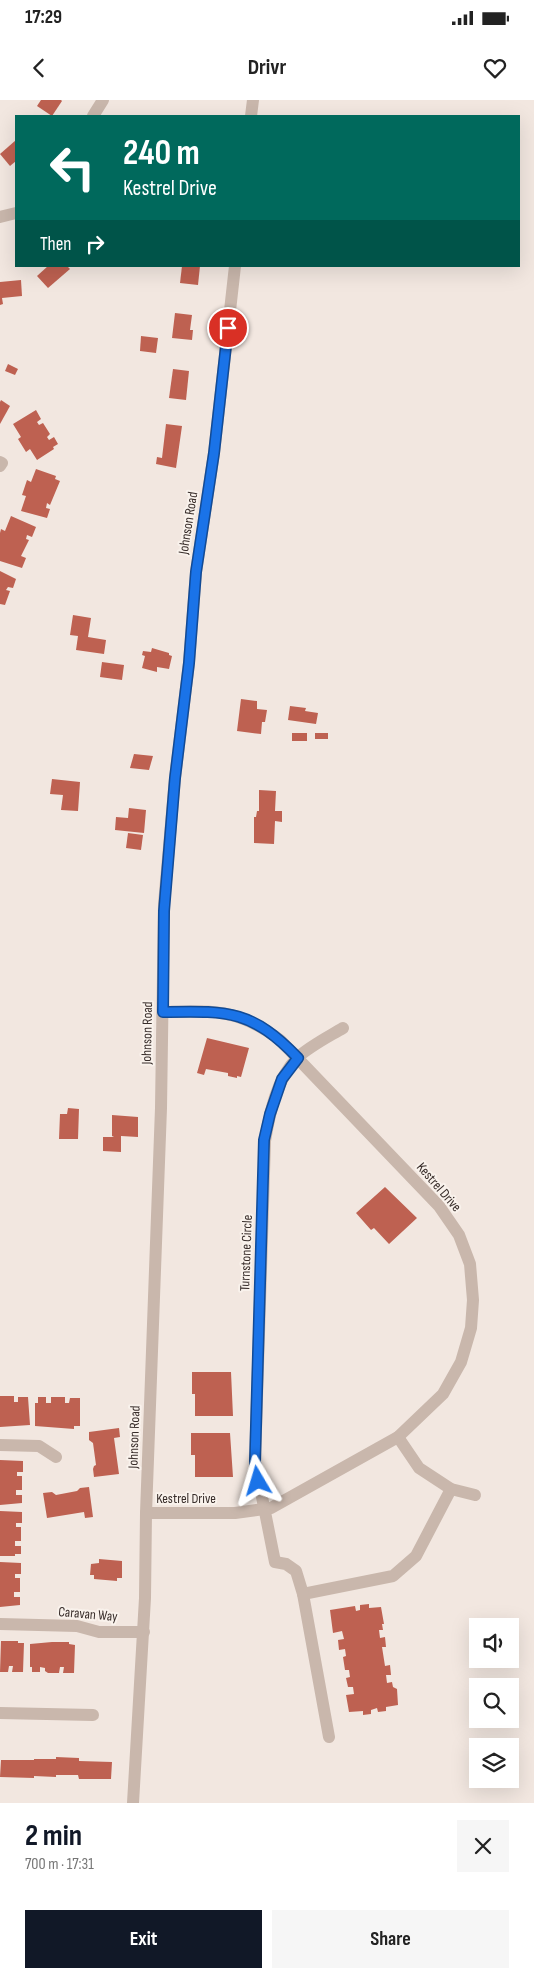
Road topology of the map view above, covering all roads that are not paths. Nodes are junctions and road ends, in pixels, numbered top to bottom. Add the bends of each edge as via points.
1 (103, 100) edge
2 (254, 100) edge
3 (94, 115) edge
4 (251, 115) edge
5 (15, 213) edge
6 (0, 217) edge
7 (235, 267) edge
8 (0, 462) edge
9 (0, 466) edge
10 (163, 1012) junction
11 (343, 1028) dead end
12 (298, 1058) junction
13 (398, 1436) junction
14 (0, 1445) edge
15 (56, 1457) dead end
16 (451, 1490) junction
17 (475, 1495) dead end
18 (263, 1510) junction
19 (146, 1514) junction
20 (303, 1594) junction
21 (0, 1624) edge
22 (144, 1632) junction
23 (0, 1713) edge
24 (93, 1715) dead end
25 (328, 1737) dead end
26 (133, 1803) edge

1 - 3 street
2 - 4 street
5 - 6 street
7 - 10 street, Johnson Road via 214,453 196,572 175,778 164,911
8 - 9 street
10 - 12 street, Kestrel Drive via 234,1014 262,1026
10 - 19 street, Johnson Road
11 - 12 street, Turnstone Circle
12 - 13 street, Kestrel Drive via 439,1206 459,1235 470,1264 473,1300 461,1362 443,1394
12 - 18 street, Turnstone Circle via 282,1079 264,1140 255,1462
13 - 16 street via 419,1468
13 - 18 street, Kestrel Drive
14 - 15 street via 39,1446
16 - 17 street
16 - 20 street via 416,1556 393,1576
18 - 19 street, Kestrel Drive
18 - 20 street, Turnstone Circle via 274,1562 296,1570
19 - 22 street, Johnson Road
20 - 25 street
21 - 22 street, Caravan Way
22 - 26 street, Johnson Road
23 - 24 street

